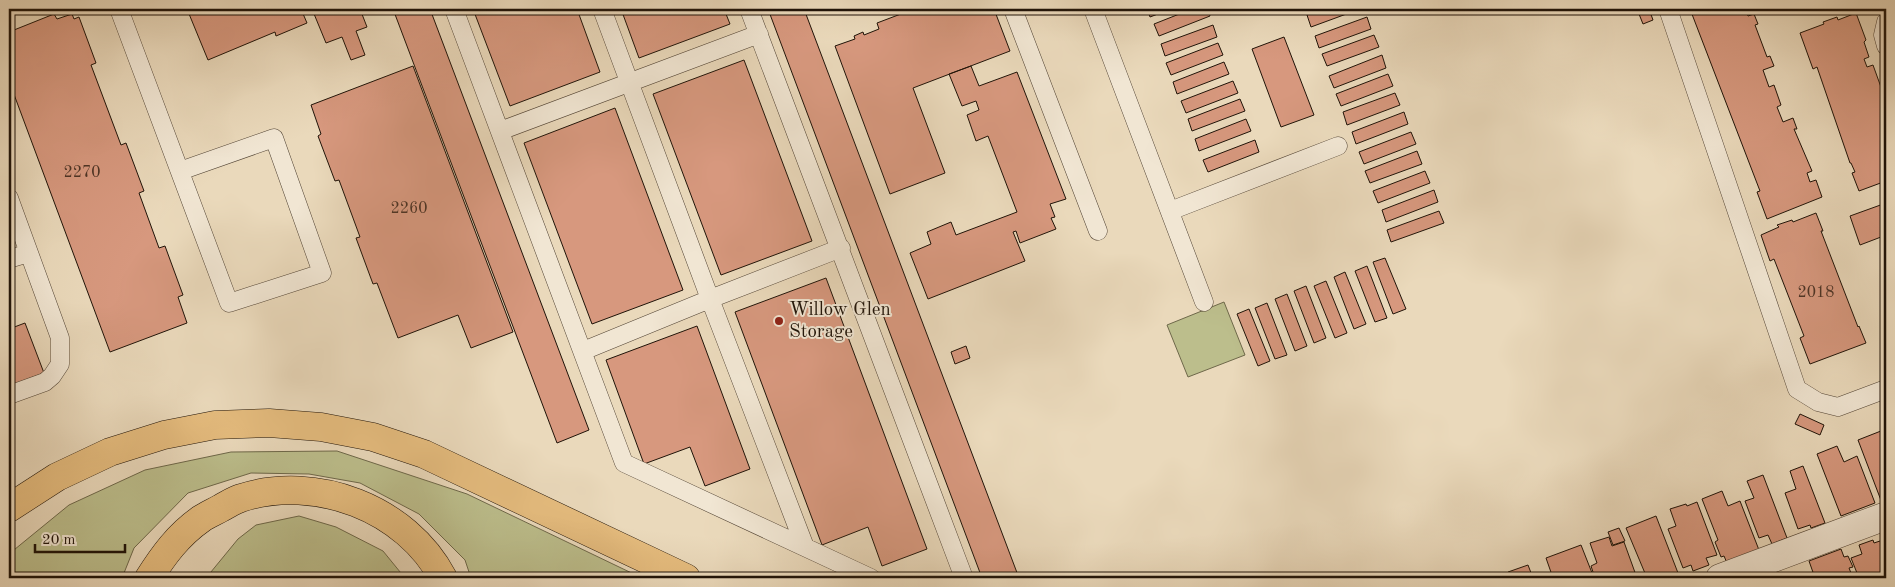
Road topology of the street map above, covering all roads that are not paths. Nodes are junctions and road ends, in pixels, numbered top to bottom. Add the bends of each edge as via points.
1 (119, 9) edge
2 (454, 9) edge
3 (602, 9) edge
4 (749, 9) edge
5 (1013, 9) edge
6 (1093, 9) edge
7 (1668, 9) edge
8 (1886, 22) edge
9 (759, 34) junction
10 (1886, 46) edge
11 (629, 83) junction
12 (500, 131) junction
13 (1338, 146) dead end
14 (180, 171) junction
15 (9, 198) edge
16 (1170, 211) junction
17 (1098, 231) dead end
18 (841, 248) junction
19 (29, 252) junction
20 (9, 259) edge
21 (710, 299) junction
22 (1204, 302) dead end
23 (582, 351) junction
24 (1886, 389) edge
25 (9, 395) edge
26 (9, 508) edge
27 (1886, 516) edge
28 (805, 547) junction
29 (149, 578) edge
30 (443, 578) edge
31 (686, 578) edge
32 (871, 578) edge
33 (964, 578) edge
34 (1720, 578) edge

1 - 14 lane
2 - 12 lane
3 - 11 lane
4 - 9 lane
5 - 17 lane
6 - 16 lane
7 - 24 lane via 1797,389 1818,402 1838,407
8 - 10 lane via 1883,36
9 - 11 lane
9 - 18 lane
11 - 12 lane
11 - 21 lane
12 - 23 lane
13 - 16 lane
14 - 14 lane via 230,303 322,273 274,138
15 - 19 lane
16 - 22 lane
18 - 21 lane
18 - 33 lane
19 - 20 lane
19 - 25 lane via 60,338 60,364 45,382
21 - 23 lane
21 - 28 lane
23 - 28 lane via 624,462
26 - 31 highway via 57,477 110,452 164,435 215,425 269,423 321,427 373,437 424,454
27 - 34 street
28 - 32 lane
29 - 30 highway via 167,550 201,519 240,498 279,490 316,491 350,499 383,515 411,537

